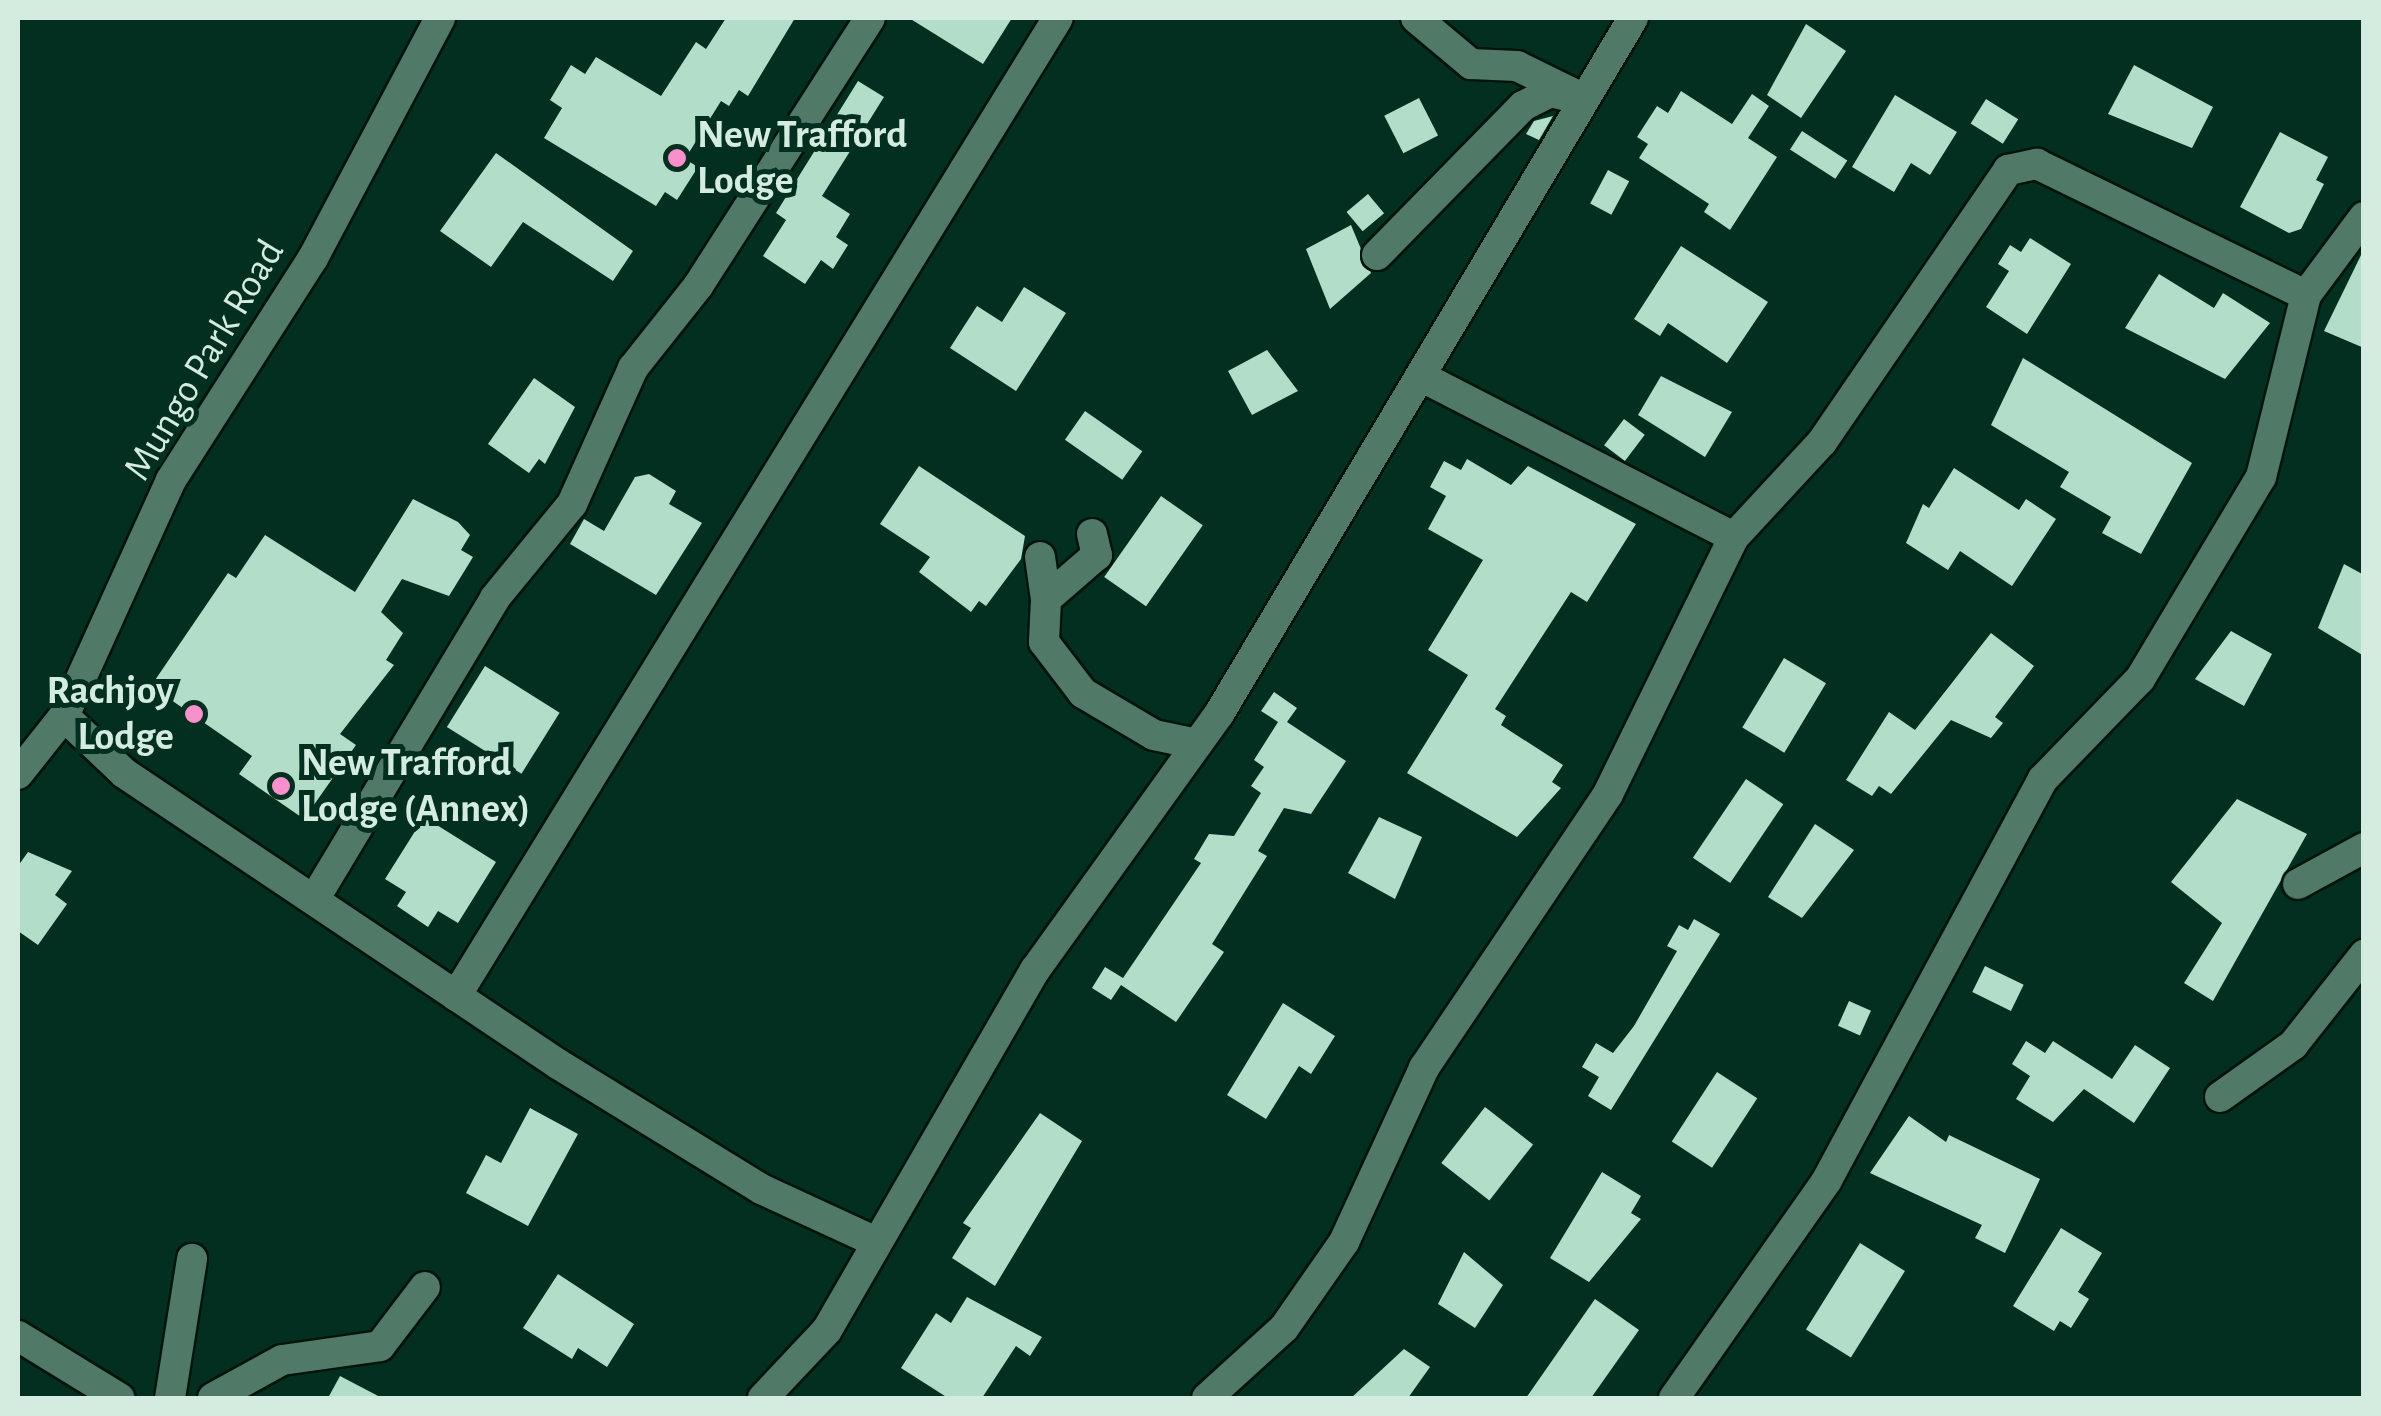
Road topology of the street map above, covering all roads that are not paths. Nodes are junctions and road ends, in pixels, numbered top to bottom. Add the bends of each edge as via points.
1 (870, 18) edge
2 (1058, 18) edge
3 (1416, 18) edge
4 (1633, 18) edge
5 (433, 27) edge
6 (1584, 100) junction
7 (2364, 217) edge
8 (1377, 254) dead end
9 (2306, 295) junction
10 (1424, 378) junction
11 (1092, 534) dead end
12 (1734, 538) junction
13 (1040, 557) dead end
14 (1046, 599) junction
15 (64, 716) junction
16 (1197, 744) junction
17 (18, 774) edge
18 (2364, 848) edge
19 (2298, 884) dead end
20 (315, 898) junction
21 (2364, 955) edge
22 (456, 996) junction
23 (2220, 1097) dead end
24 (874, 1241) junction
25 (192, 1259) dead end
26 (425, 1287) dead end
27 (21, 1346) edge
28 (119, 1398) edge
29 (170, 1398) edge
30 (212, 1398) edge
31 (762, 1398) edge
32 (1206, 1398) edge
33 (1674, 1398) edge

1 - 20 street via 698,286 633,368 572,504 495,598
2 - 22 street
3 - 6 street via 1472,64 1518,66
4 - 6 street
5 - 15 street, Mungo Park Road via 313,258 171,480
6 - 8 street via 1550,92 1524,106
6 - 10 street
7 - 9 street
9 - 12 street via 2116,198 2037,164 2015,164 1822,442
9 - 33 street via 2261,477 2140,679 2044,779 1827,1180
10 - 12 street
10 - 16 street
11 - 14 street via 1097,555
12 - 32 street via 1608,794 1424,1068 1344,1242 1284,1328
13 - 14 street
14 - 16 street via 1044,642 1083,692 1154,735
15 - 17 street, Mungo Park Road
15 - 20 street via 124,773
16 - 24 street via 1035,970
18 - 19 street
20 - 22 street
21 - 23 street via 2293,1045
22 - 24 street via 760,1189
24 - 31 street via 826,1330
25 - 29 street
26 - 30 street via 380,1346 282,1360
27 - 28 street

